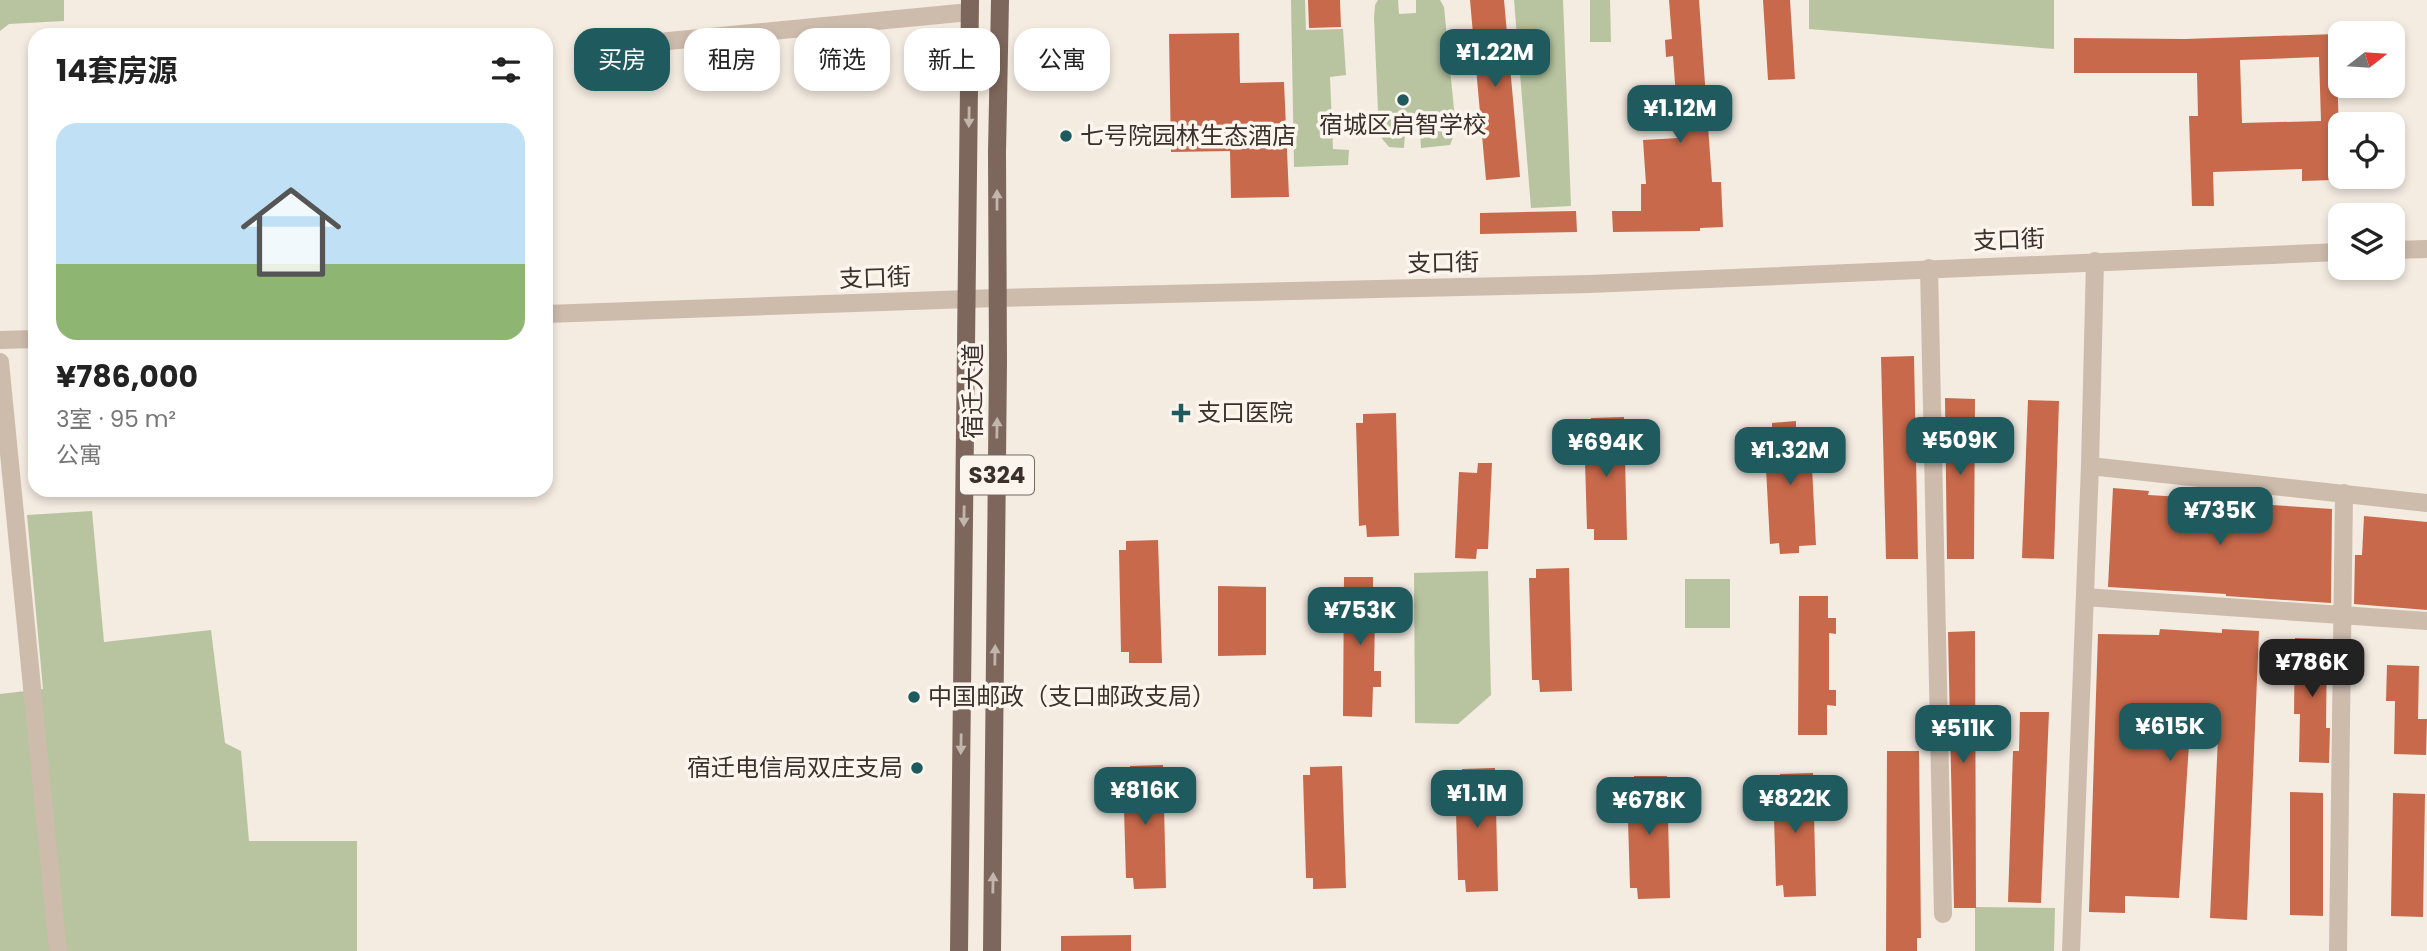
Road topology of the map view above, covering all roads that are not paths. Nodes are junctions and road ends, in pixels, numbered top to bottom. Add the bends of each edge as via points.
1 (1000, 0) edge
2 (970, 6) edge
3 (670, 40) edge
4 (2427, 249) edge
5 (2405, 250) edge
6 (2328, 252) edge
7 (2095, 261) junction
8 (1929, 268) junction
9 (998, 298) junction
10 (967, 299) junction
11 (553, 314) edge
12 (28, 339) edge
13 (0, 340) edge
14 (0, 362) edge
15 (2090, 466) junction
16 (2344, 493) junction
17 (2427, 503) edge
18 (2085, 597) junction
19 (2342, 614) junction
20 (2427, 621) edge
21 (1943, 914) dead end
22 (58, 951) edge
23 (959, 951) edge
24 (992, 951) edge
25 (2071, 951) edge
26 (2339, 951) edge

9 -> 1 main road, 宿迁大道 / S324
2 - 3 street
2 -> 10 main road, 宿迁大道 / S324
4 - 5 street
6 - 7 street, 支口街
7 - 8 street, 支口街
7 - 15 street
8 - 9 street, 支口街 via 1590,284
8 - 21 street
9 - 10 street, 支口街
24 -> 9 main road, 宿迁大道 / S324
10 - 11 street, 支口街
10 -> 23 main road, 宿迁大道 / S324
12 - 13 street
14 - 22 street
15 - 16 street
15 - 18 street
16 - 17 street
16 - 19 street
18 - 19 street
18 - 25 street
19 - 20 street
19 - 26 street

